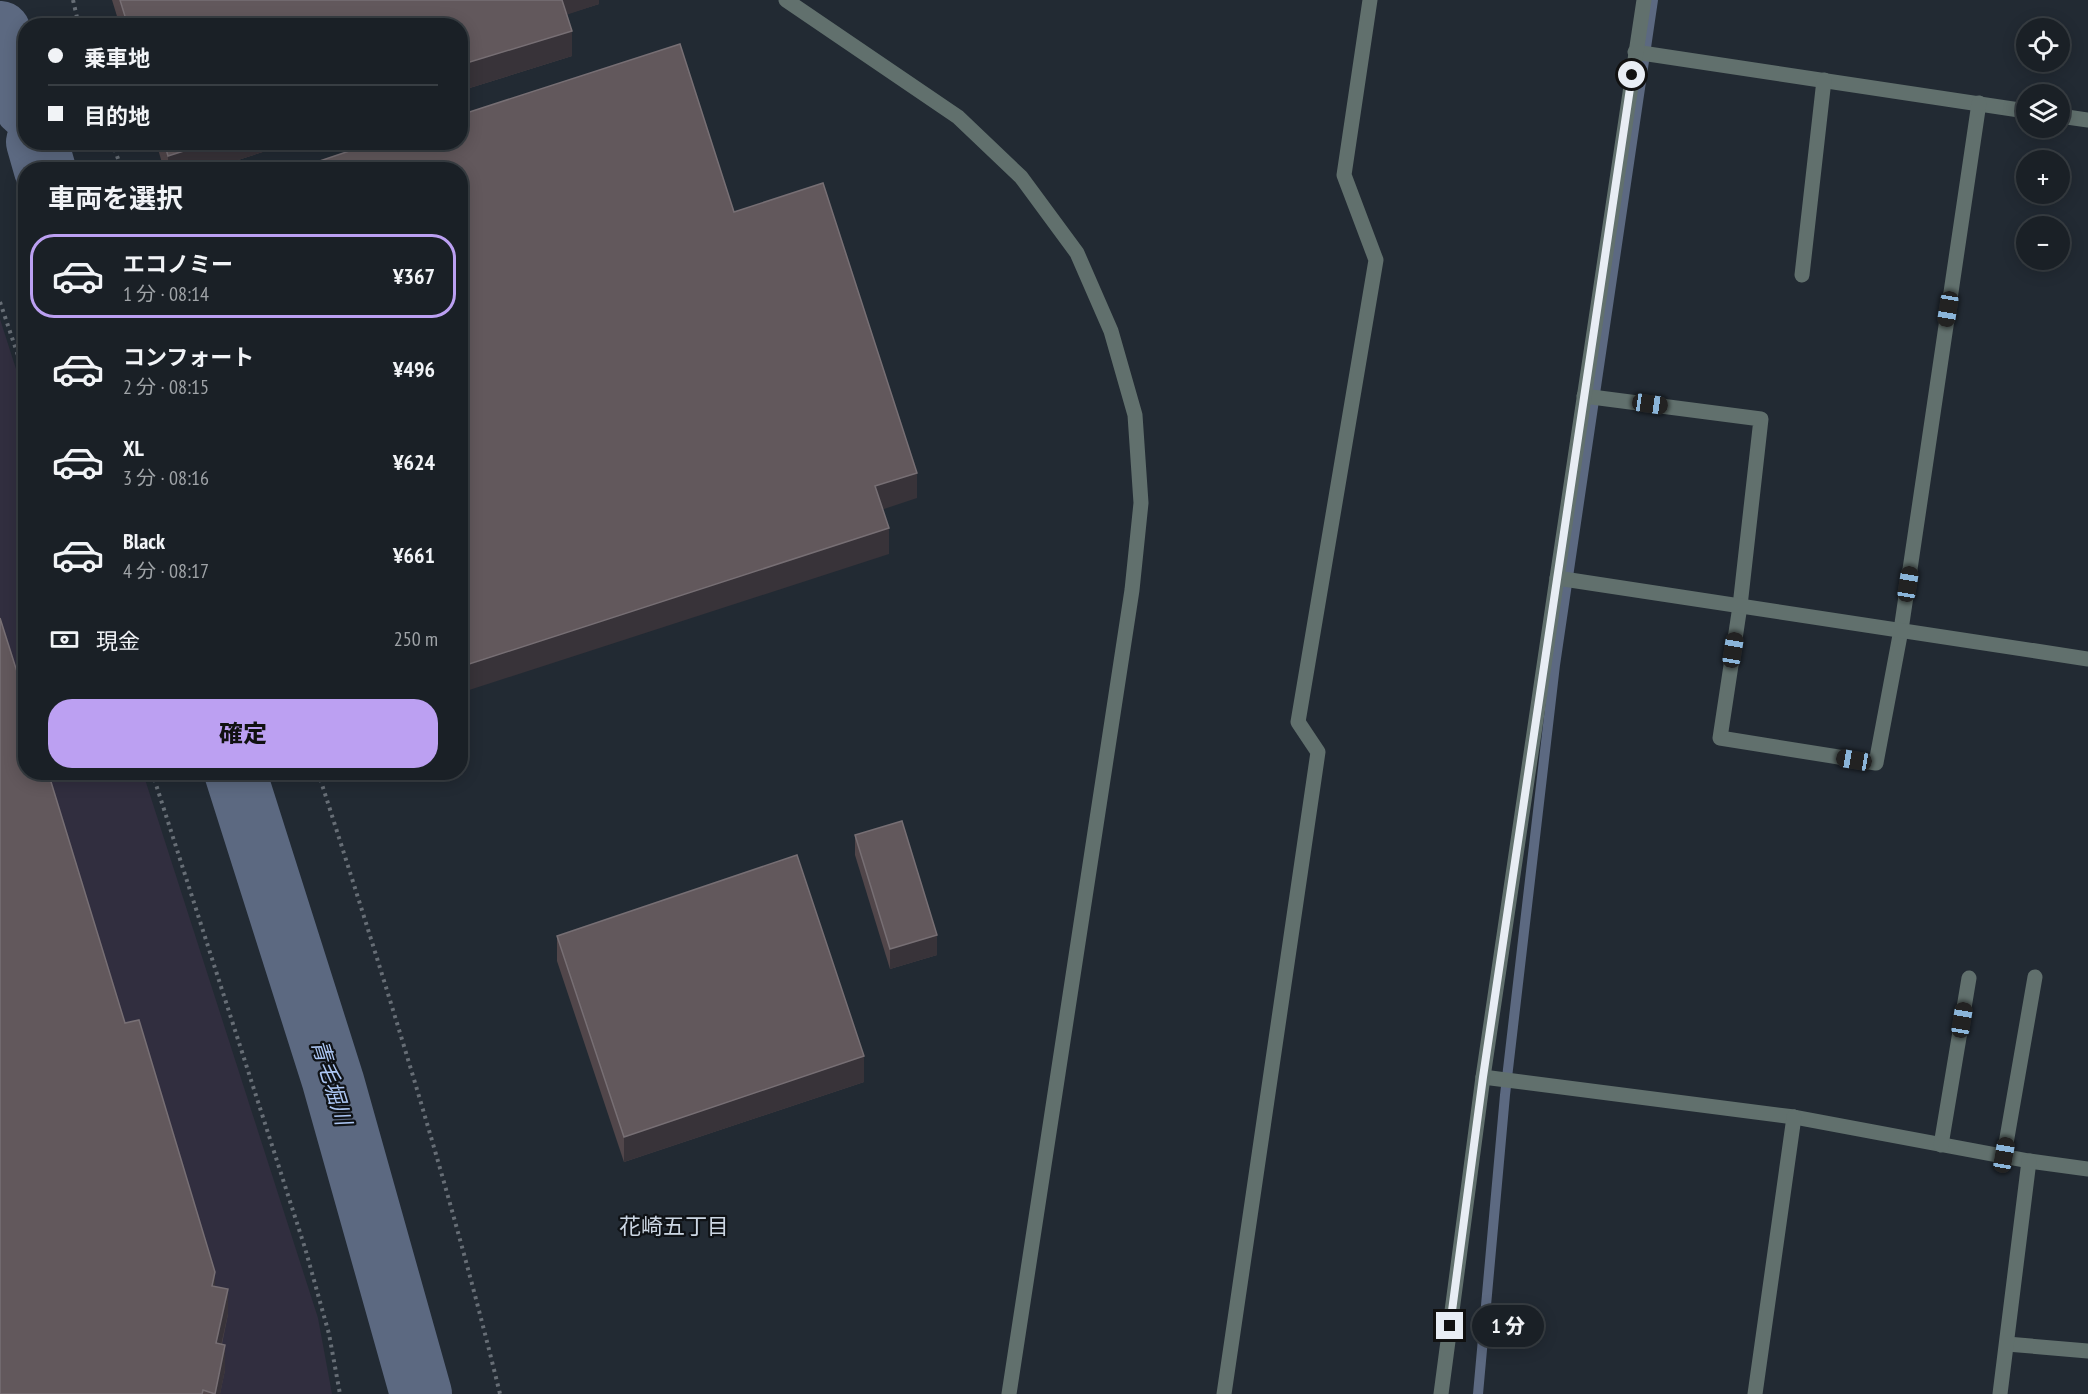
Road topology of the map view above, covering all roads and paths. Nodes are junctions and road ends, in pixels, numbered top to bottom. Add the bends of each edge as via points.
1 (73, 0) edge
2 (786, 0) edge
3 (1370, 0) edge
4 (1644, 0) edge
5 (78, 18) edge
6 (1635, 52) junction
7 (1824, 80) junction
8 (1979, 103) junction
9 (2016, 109) edge
10 (2070, 117) edge
11 (2088, 120) edge
12 (1802, 275) dead end
13 (0, 302) edge
14 (18, 355) edge
15 (1584, 396) junction
16 (1557, 578) junction
17 (1740, 606) junction
18 (1901, 630) junction
19 (2088, 659) edge
20 (155, 780) edge
21 (321, 780) edge
22 (2035, 976) dead end
23 (1969, 978) dead end
24 (1483, 1077) junction
25 (1794, 1117) junction
26 (1941, 1145) junction
27 (2004, 1155) junction
28 (2029, 1161) junction
29 (2088, 1169) edge
30 (2007, 1344) junction
31 (2088, 1351) edge
32 (340, 1394) edge
33 (500, 1394) edge
34 (1009, 1394) edge
35 (1224, 1394) edge
36 (1441, 1394) edge
37 (1755, 1394) edge
38 (2000, 1394) edge

1 - 5 path
2 - 34 street via 958,117 1021,177 1077,253 1111,331 1135,415 1141,503 1132,590
3 - 35 street via 1344,175 1376,260 1298,722 1318,752
4 - 6 street
6 - 7 street
6 - 15 street
7 - 8 street
7 - 12 street
8 - 9 street
8 - 18 street
10 - 11 street
13 - 14 path
15 - 16 street
15 - 17 street via 1761,419
16 - 17 street
16 - 24 street
17 - 18 street
17 - 18 street via 1720,738 1876,763
18 - 19 street
20 - 32 path via 306,1248
21 - 33 path via 395,1013
22 - 27 street
23 - 26 street
24 - 25 street
24 - 36 street
25 - 26 street
25 - 37 street
26 - 27 street
27 - 28 street
28 - 29 street
28 - 30 street
30 - 31 street
30 - 38 street

